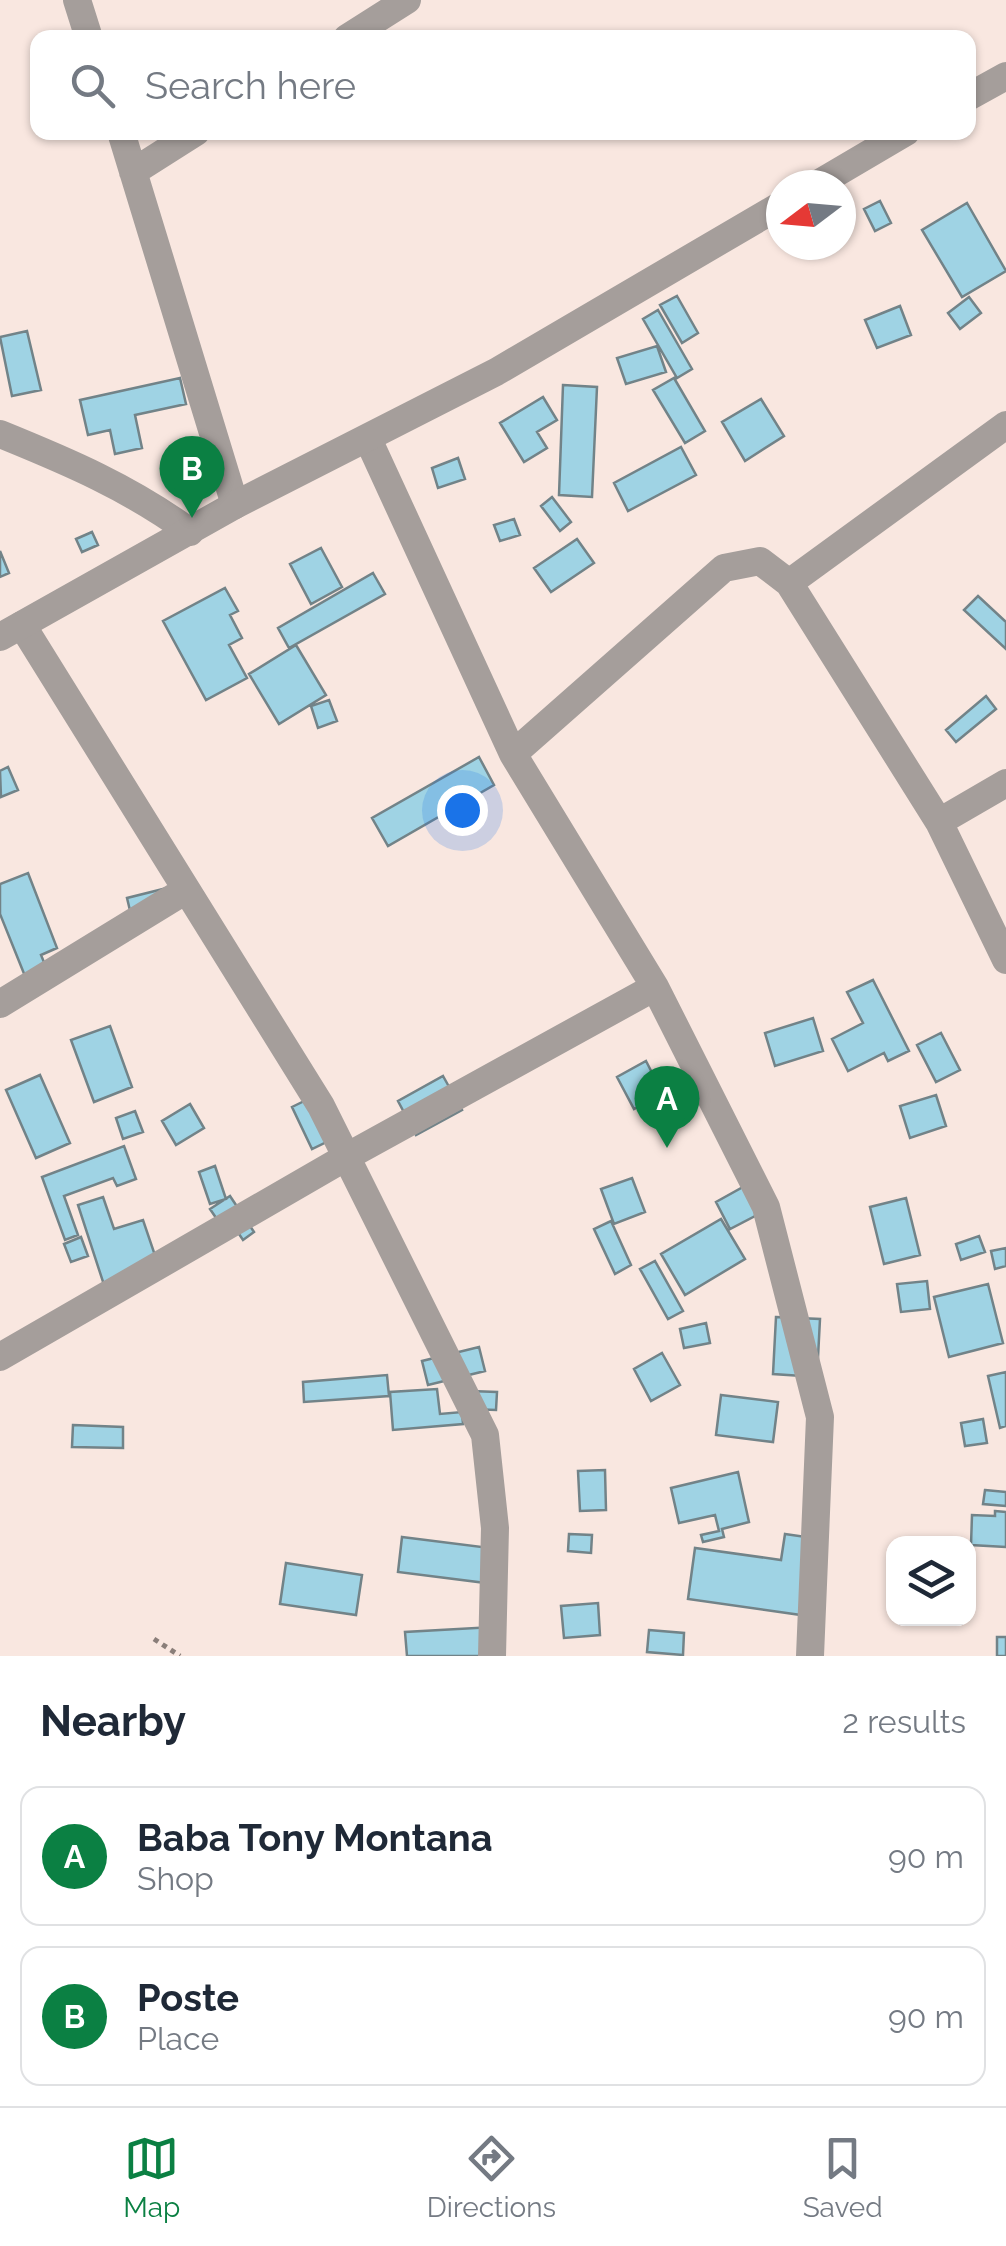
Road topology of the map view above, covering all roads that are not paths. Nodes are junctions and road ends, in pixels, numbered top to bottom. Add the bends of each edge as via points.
1 (77, 0) edge
2 (407, 0) edge
3 (87, 30) edge
4 (360, 30) edge
5 (1006, 76) edge
6 (976, 93) edge
7 (123, 140) edge
8 (183, 140) edge
9 (892, 140) edge
10 (841, 170) edge
11 (133, 172) junction
12 (766, 214) edge
13 (1006, 425) edge
14 (0, 434) edge
15 (368, 438) junction
16 (235, 506) junction
17 (190, 532) junction
18 (790, 583) junction
19 (11, 630) edge
20 (513, 754) junction
21 (1006, 784) edge
22 (939, 822) junction
23 (186, 890) junction
24 (1006, 960) edge
25 (655, 986) junction
26 (0, 1004) edge
27 (348, 1156) junction
28 (0, 1357) edge
29 (492, 1656) edge
30 (810, 1656) edge

1 - 3 street
2 - 4 street
5 - 6 street
7 - 11 street
8 - 11 street
9 - 10 street
11 - 16 street
12 - 15 street via 496,372
13 - 18 street
14 - 17 street via 85,468
15 - 16 street
15 - 20 street
16 - 17 street
17 - 19 street
18 - 20 street via 760,561 724,568
18 - 22 street
19 - 23 street
20 - 25 street
21 - 22 street
22 - 24 street
23 - 26 street
23 - 27 street
25 - 27 street
25 - 30 street via 766,1208 820,1417
27 - 28 street
27 - 29 street via 486,1435 494,1528

